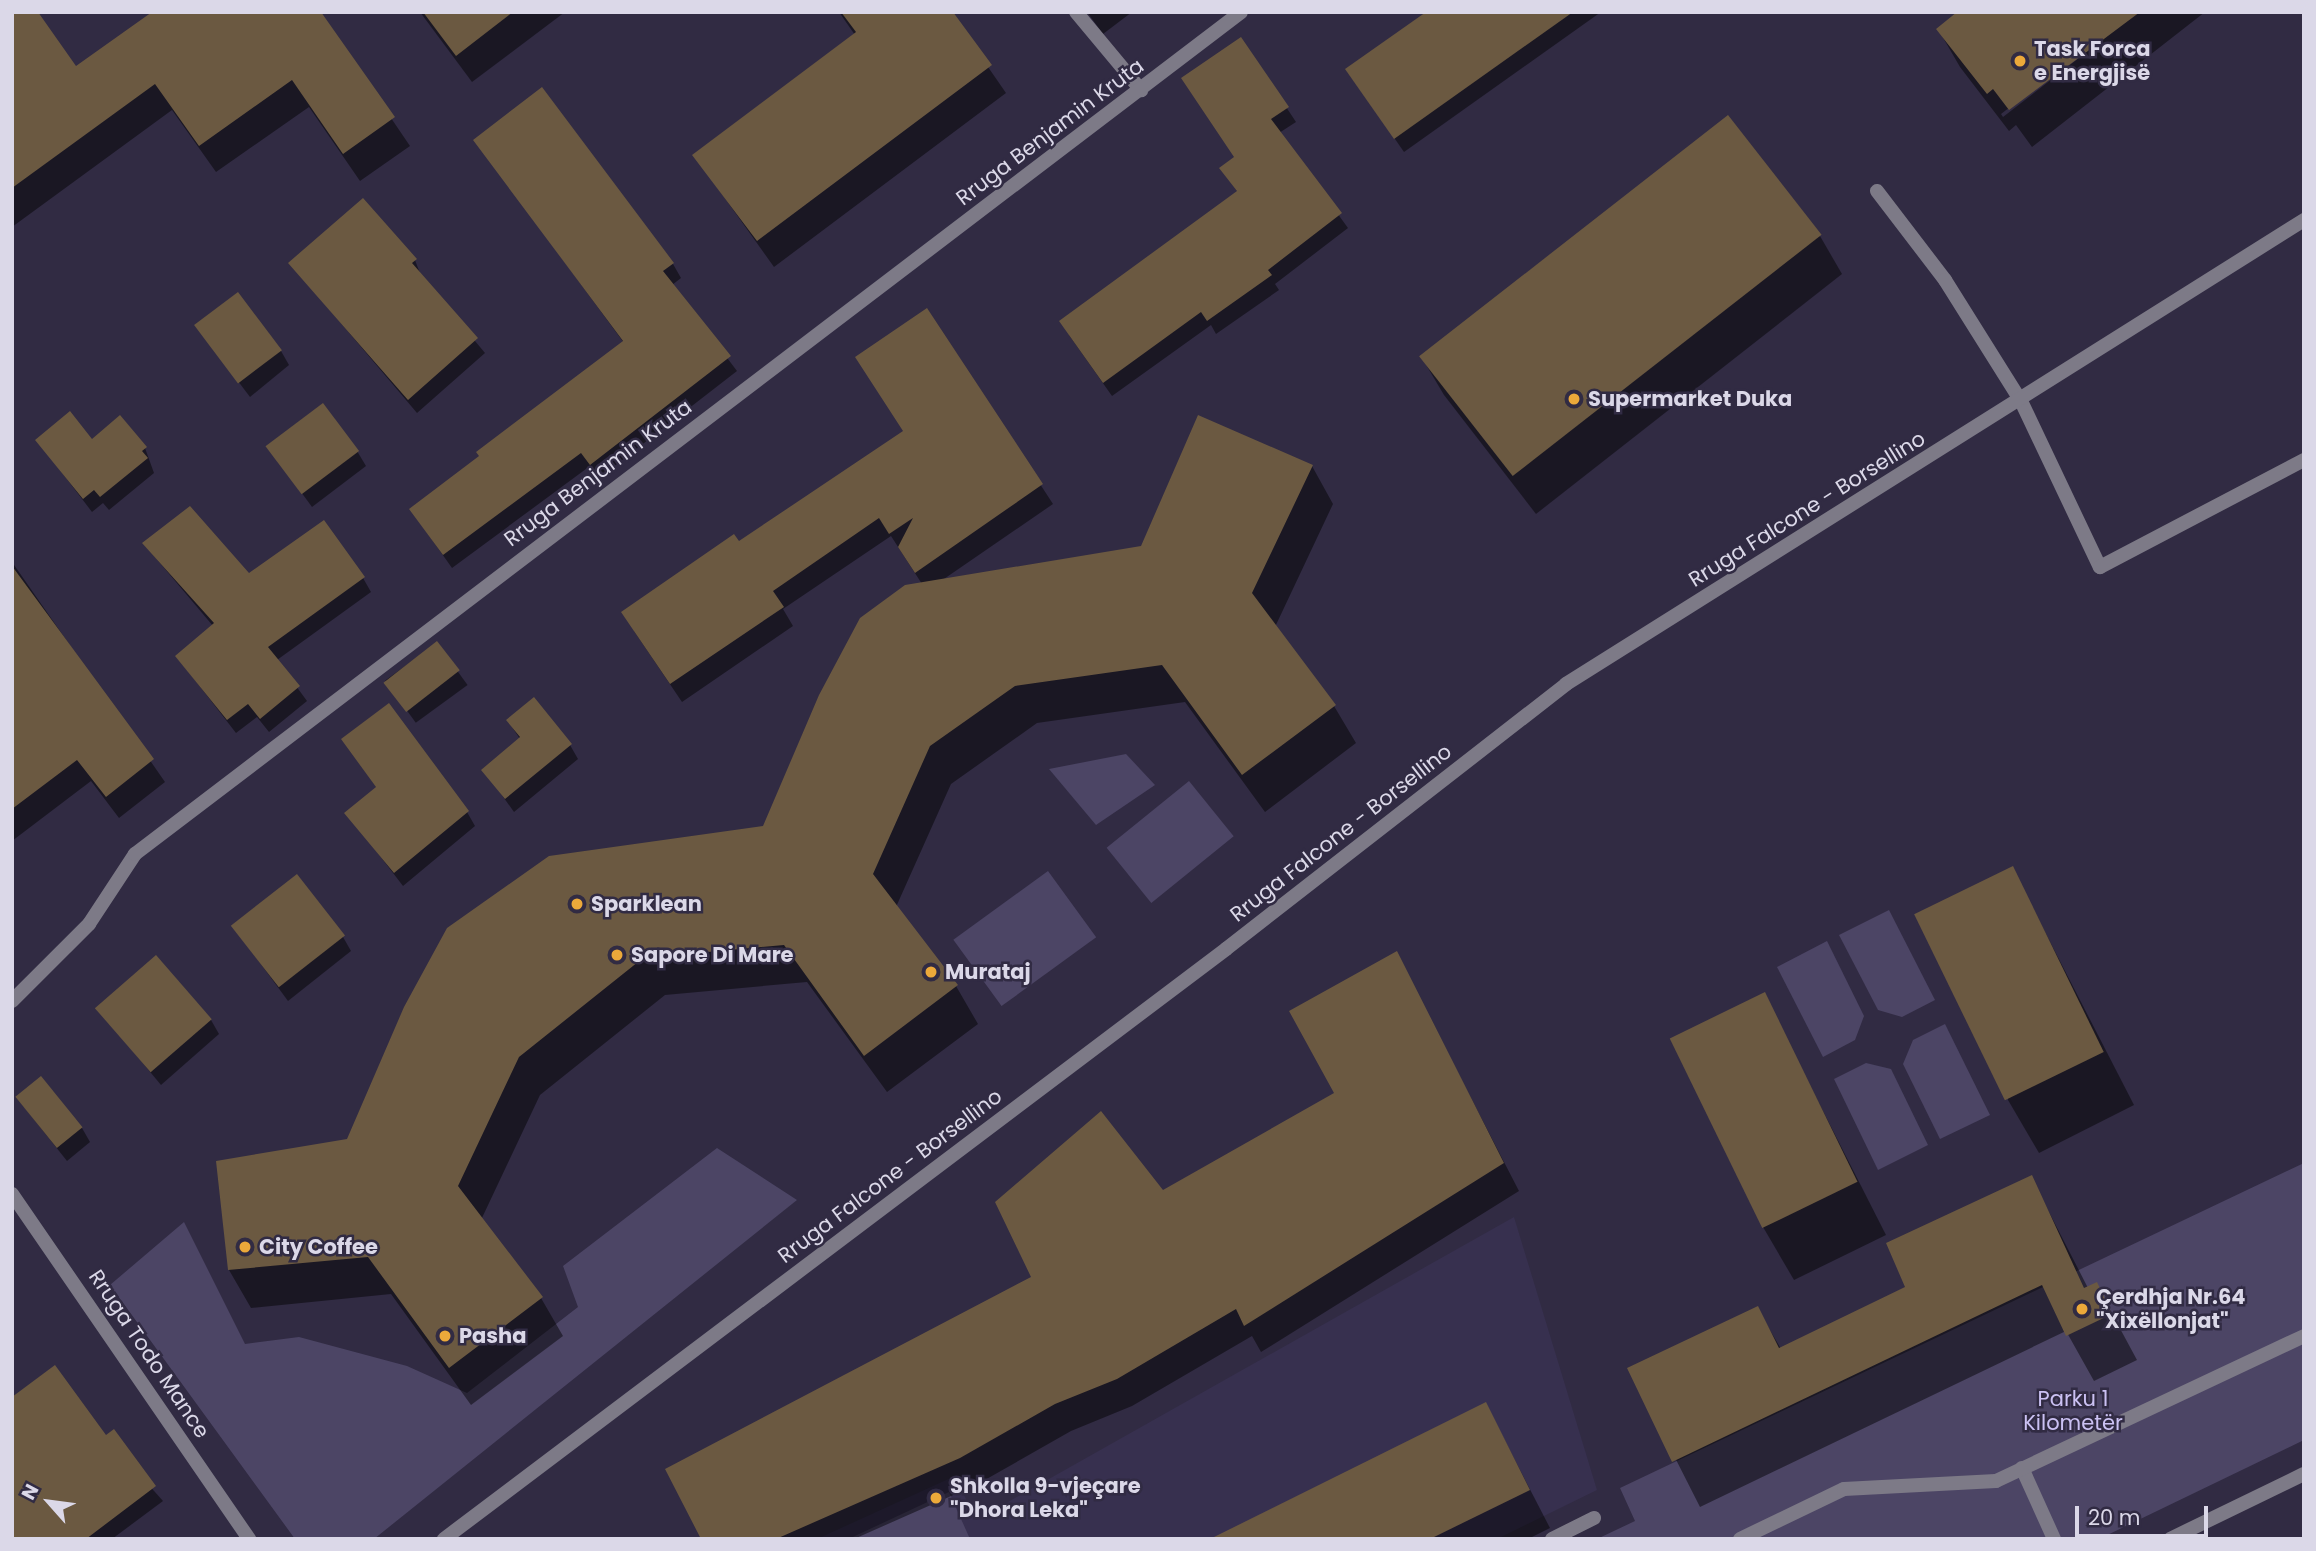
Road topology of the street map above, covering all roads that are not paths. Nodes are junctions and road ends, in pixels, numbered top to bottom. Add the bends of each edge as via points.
1 (1076, 12) edge
2 (1241, 12) edge
3 (1141, 90) junction
4 (1877, 191) dead end
5 (2304, 220) edge
6 (2021, 401) junction
7 (2304, 460) edge
8 (12, 1001) edge
9 (12, 1194) edge
10 (2304, 1336) edge
11 (2022, 1468) junction
12 (2304, 1474) edge
13 (1594, 1518) dead end
14 (249, 1539) edge
15 (444, 1539) edge
16 (1552, 1539) edge
17 (1740, 1539) edge
18 (2054, 1539) edge
19 (2170, 1539) edge

1 - 3 street
2 - 3 street, Rruga Benjamin Kruta
3 - 8 street, Rruga Benjamin Kruta via 135,854 89,924
4 - 6 street via 1945,280
5 - 6 street, Rruga Falcone - Borsellino
6 - 7 street via 2100,567
6 - 15 street, Rruga Falcone - Borsellino via 1566,684 1226,949
9 - 14 street, Rruga Todo Mance
10 - 11 street
11 - 17 street via 1996,1480 1844,1489
11 - 18 street
12 - 19 street
13 - 16 street

